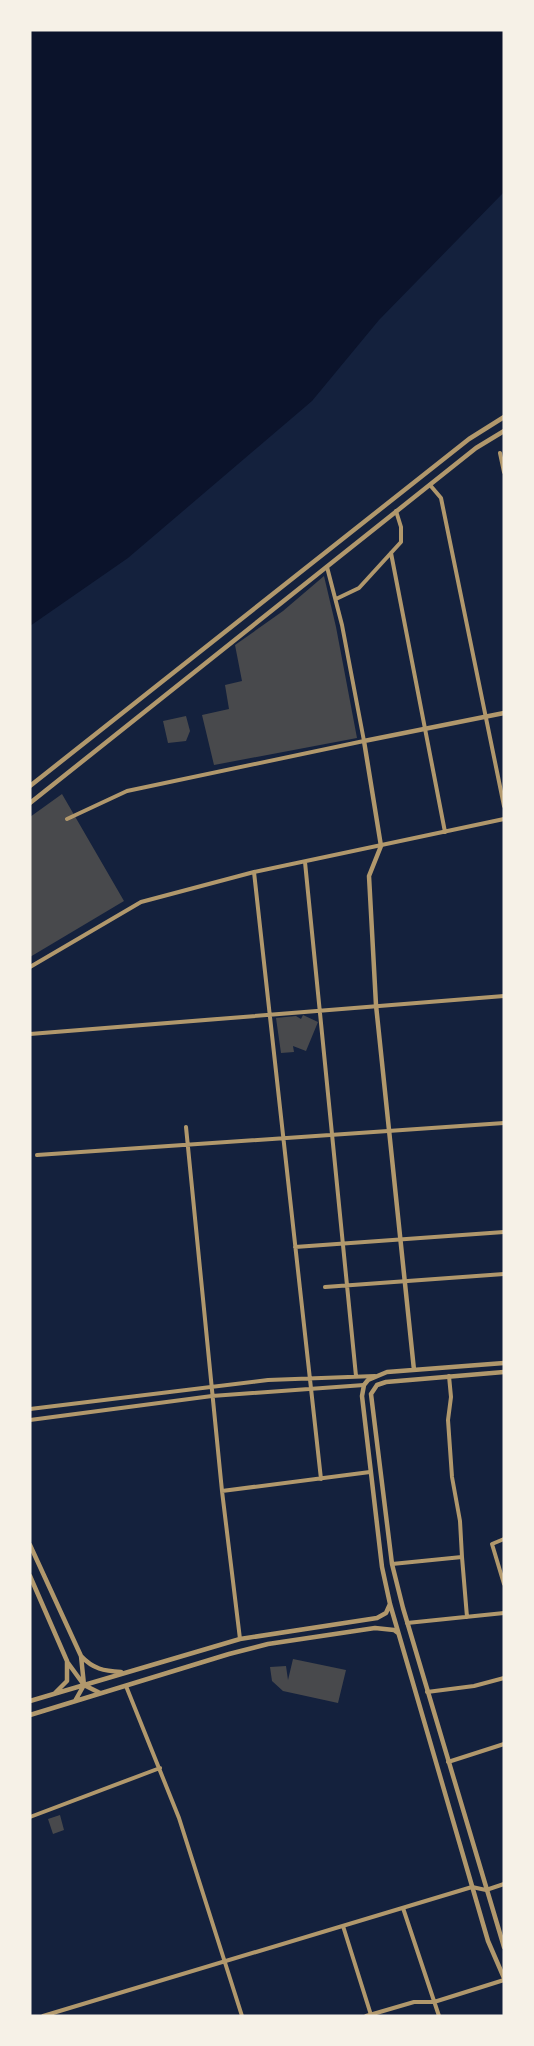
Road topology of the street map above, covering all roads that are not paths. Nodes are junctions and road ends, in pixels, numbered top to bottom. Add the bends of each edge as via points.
1 (504, 417) edge
2 (504, 431) edge
3 (500, 453) dead end
4 (504, 471) edge
5 (430, 484) junction
6 (396, 511) junction
7 (392, 553) junction
8 (327, 567) junction
9 (336, 599) junction
10 (215, 639) junction
11 (223, 649) junction
12 (504, 713) edge
13 (486, 717) junction
14 (425, 729) junction
15 (364, 741) junction
16 (30, 786) edge
17 (30, 804) edge
18 (504, 806) edge
19 (68, 819) dead end
20 (504, 819) edge
21 (445, 832) junction
22 (381, 846) junction
23 (305, 862) junction
24 (255, 872) junction
25 (30, 967) edge
26 (504, 996) edge
27 (376, 1005) junction
28 (320, 1009) junction
29 (270, 1014) junction
30 (30, 1034) edge
31 (504, 1123) edge
32 (186, 1127) dead end
33 (390, 1132) junction
34 (333, 1136) junction
35 (283, 1139) junction
36 (188, 1146) junction
37 (37, 1155) dead end
38 (504, 1232) edge
39 (400, 1239) junction
40 (344, 1243) junction
41 (296, 1247) junction
42 (504, 1274) edge
43 (404, 1281) junction
44 (348, 1285) junction
45 (325, 1287) dead end
46 (504, 1363) edge
47 (414, 1370) junction
48 (504, 1372) edge
49 (356, 1376) junction
50 (375, 1376) junction
51 (449, 1376) junction
52 (310, 1377) junction
53 (364, 1385) junction
54 (211, 1386) junction
55 (311, 1388) junction
56 (212, 1396) junction
57 (30, 1409) edge
58 (30, 1419) edge
59 (370, 1472) junction
60 (321, 1479) junction
61 (222, 1491) junction
62 (504, 1539) edge
63 (30, 1545) edge
64 (462, 1557) junction
65 (392, 1564) junction
66 (30, 1576) edge
67 (504, 1584) edge
68 (390, 1604) junction
69 (504, 1613) edge
70 (467, 1617) junction
71 (347, 1622) junction
72 (407, 1623) junction
73 (349, 1632) junction
74 (398, 1633) junction
75 (411, 1637) junction
76 (240, 1639) junction
77 (401, 1640) junction
78 (81, 1656) junction
79 (67, 1661) junction
80 (127, 1672) junction
81 (504, 1678) edge
82 (84, 1685) junction
83 (126, 1686) junction
84 (427, 1692) junction
85 (100, 1693) junction
86 (53, 1695) junction
87 (30, 1701) edge
88 (75, 1701) junction
89 (30, 1715) edge
90 (504, 1744) edge
91 (448, 1763) junction
92 (160, 1768) junction
93 (30, 1815) edge
94 (504, 1884) edge
95 (472, 1887) junction
96 (486, 1890) junction
97 (404, 1908) junction
98 (343, 1926) junction
99 (504, 1947) edge
100 (225, 1961) junction
101 (504, 1979) edge
102 (434, 2002) junction
103 (43, 2016) edge
104 (242, 2016) edge
105 (369, 2016) edge
106 (439, 2016) edge

1 - 10 street via 470,439
2 - 5 street
3 - 4 street
5 - 6 street
5 - 13 street via 441,498
6 - 7 street via 401,542
6 - 8 street
7 - 9 street via 359,588
7 - 14 street
8 - 9 street
8 - 11 street
9 - 15 street
10 - 11 street
10 - 16 street
11 - 17 street
12 - 13 street
13 - 14 street
13 - 18 street
14 - 15 street
14 - 21 street
15 - 19 street via 127,791
15 - 22 street
20 - 21 street
21 - 22 street
22 - 23 street
22 - 27 street via 369,876
23 - 24 street
23 - 28 street
24 - 25 street via 141,902
24 - 29 street
26 - 27 street
27 - 28 street
27 - 33 street
28 - 29 street
28 - 34 street
29 - 30 street
29 - 35 street
31 - 33 street
32 - 36 street
33 - 34 street
33 - 39 street
34 - 35 street
34 - 40 street
35 - 36 street
35 - 41 street
36 - 37 street
36 - 54 street
38 - 39 street
39 - 40 street
39 - 43 street
40 - 41 street
40 - 44 street
41 - 52 street
42 - 43 street
43 - 44 street
43 - 47 street
44 - 45 street
44 - 49 street
46 - 47 street
47 - 50 street
48 - 51 street
49 - 50 street
49 - 52 street
50 - 53 street
51 - 64 street via 452,1477
51 - 65 street via 386,1382 372,1391
52 - 54 street
52 - 55 street
53 - 55 street
53 - 59 street
54 - 56 street
54 - 57 street
55 - 56 street
55 - 60 street
56 - 58 street
56 - 61 street
59 - 60 street
59 - 68 street
60 - 61 street
61 - 76 street
62 - 67 street via 492,1544
63 - 78 street
64 - 65 street
64 - 70 street
65 - 72 street
66 - 79 street
68 - 71 street via 376,1618
68 - 74 street
69 - 70 street
70 - 72 street
71 - 73 street
71 - 76 street
72 - 75 street
73 - 74 street via 382,1628
73 - 83 street via 268,1644
74 - 77 street
75 - 77 street
75 - 84 street
76 - 80 street
77 - 95 street
78 - 80 street via 99,1670
78 - 82 street
79 - 82 street
79 - 86 street via 67,1681
80 - 82 street
81 - 84 street
82 - 85 street
82 - 86 street
82 - 88 street
83 - 85 street
83 - 92 street
84 - 91 street
85 - 88 street
86 - 87 street
88 - 89 street
90 - 91 street
91 - 96 street
92 - 93 street
92 - 100 street
94 - 96 street
95 - 96 street
95 - 97 street
95 - 101 street
96 - 99 street
97 - 98 street
97 - 102 street
98 - 100 street
98 - 105 street
100 - 103 street
100 - 104 street
101 - 102 street
102 - 105 street via 414,2002
102 - 106 street

